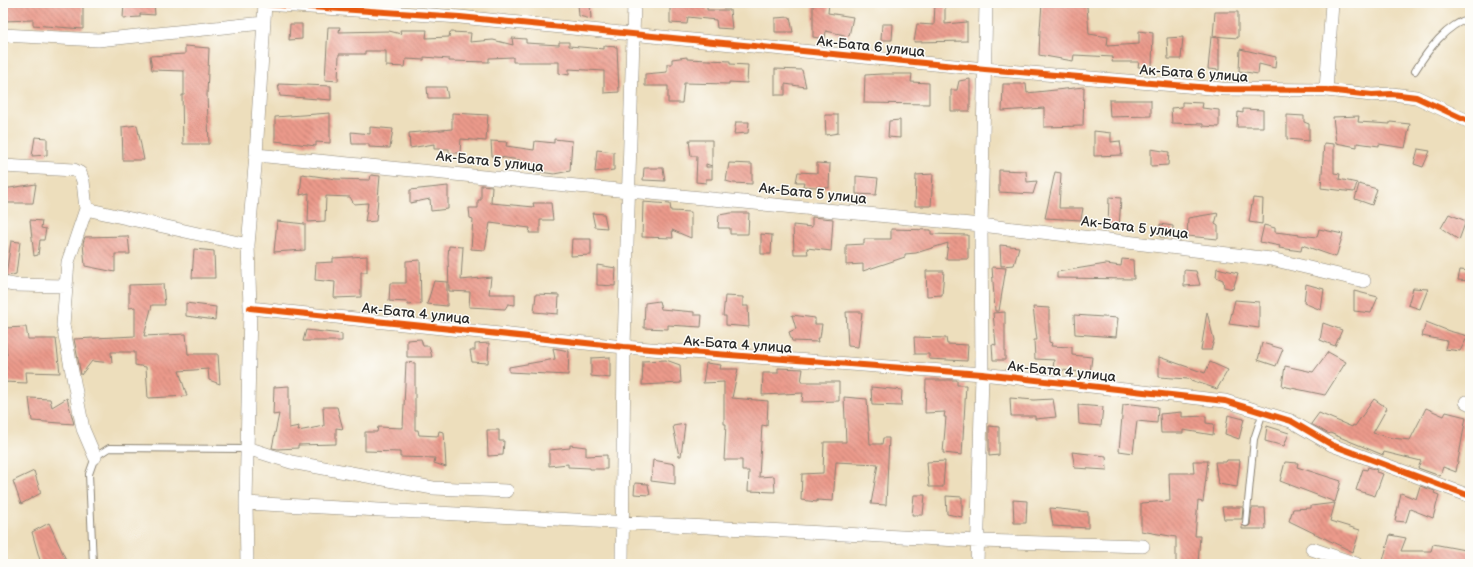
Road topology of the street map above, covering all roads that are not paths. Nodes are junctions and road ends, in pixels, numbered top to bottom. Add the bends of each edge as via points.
1 (266, 3) edge
2 (634, 3) edge
3 (986, 3) edge
4 (1332, 3) edge
5 (1470, 18) edge
6 (264, 23) junction
7 (634, 34) junction
8 (3, 35) edge
9 (985, 69) junction
10 (1415, 71) dead end
11 (1326, 90) junction
12 (1470, 122) edge
13 (256, 155) junction
14 (3, 166) edge
15 (628, 191) junction
16 (86, 209) junction
17 (981, 225) junction
18 (248, 245) junction
19 (1364, 281) dead end
20 (3, 283) edge
21 (66, 286) junction
22 (250, 308) junction
23 (624, 347) junction
24 (982, 374) junction
25 (1263, 412) junction
26 (248, 449) junction
27 (95, 457) junction
28 (507, 491) dead end
29 (1470, 496) edge
30 (246, 503) junction
31 (1246, 523) dead end
32 (622, 524) junction
33 (978, 541) junction
34 (1143, 546) dead end
35 (1312, 549) dead end
36 (92, 564) edge
37 (247, 564) edge
38 (622, 564) edge
39 (978, 564) edge
40 (1356, 564) edge

1 - 6 street
1 - 7 street, Ак-Бата 6 улица via 460,17
2 - 7 street
3 - 9 street
4 - 11 street
5 - 10 lane via 1463,20 1438,38
6 - 8 street via 98,40
6 - 13 street
7 - 9 street, Ак-Бата 6 улица
7 - 15 street
9 - 11 street, Ак-Бата 6 улица via 1222,89
9 - 17 street
11 - 12 street, Ак-Бата 6 улица via 1416,97
13 - 15 street, Ак-Бата 5 улица
13 - 18 street
14 - 16 street via 74,170 80,173
15 - 17 street, Ак-Бата 5 улица
15 - 23 street
16 - 18 street
16 - 21 street via 68,262
17 - 19 street, Ак-Бата 5 улица via 1270,260
17 - 24 street
18 - 22 street
20 - 21 street
21 - 27 street via 63,325 83,429
22 - 23 street, Ак-Бата 4 улица
22 - 26 street
23 - 24 street, Ак-Бата 4 улица
23 - 32 street
24 - 25 street, Ак-Бата 4 улица via 1225,401
24 - 33 street
25 - 29 street, Ак-Бата 4 улица via 1291,421 1332,445
25 - 31 lane via 1254,439
26 - 27 lane via 109,448
26 - 28 street via 290,462 433,488
26 - 30 street
27 - 36 lane via 89,474
30 - 32 street
30 - 37 street
32 - 33 street
32 - 38 street
33 - 34 street
33 - 39 street
35 - 40 street

